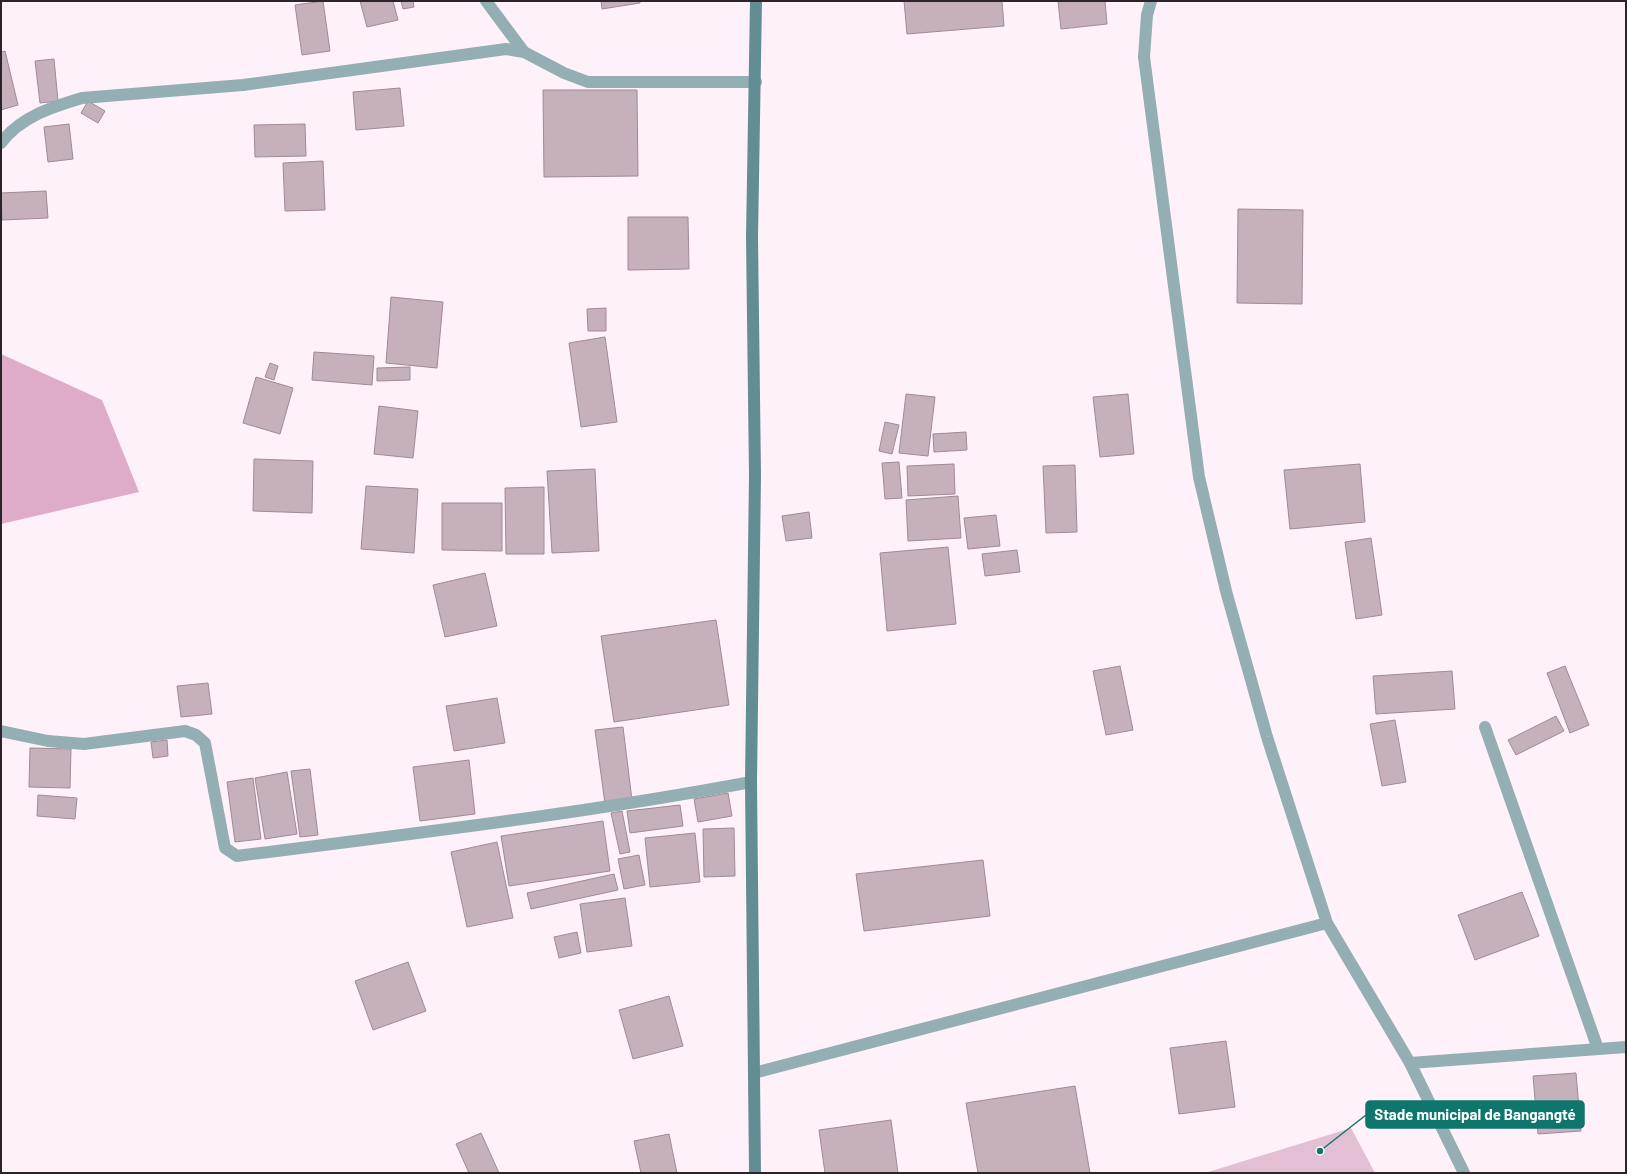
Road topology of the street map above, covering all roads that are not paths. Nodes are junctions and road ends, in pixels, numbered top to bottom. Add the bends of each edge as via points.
1 (486, 1) edge
2 (756, 1) edge
3 (1151, 1) edge
4 (524, 52) junction
5 (756, 82) junction
6 (1, 143) edge
7 (1485, 727) dead end
8 (1, 731) edge
9 (751, 782) junction
10 (1327, 923) junction
11 (1626, 1047) edge
12 (1598, 1049) junction
13 (1410, 1063) junction
14 (754, 1072) junction
15 (755, 1173) edge
16 (1464, 1173) edge

1 - 4 street
2 - 5 street
3 - 10 street via 1147,15 1144,57 1199,477 1226,591 1265,729
4 - 5 street via 564,73 588,82
4 - 6 street via 506,49 243,85 82,98 34,114 7,135
5 - 9 street via 752,237 755,475
7 - 12 street
8 - 9 street via 48,741 84,744 185,731 196,735 205,743 225,848 237,856 562,813
9 - 14 street
10 - 13 street
10 - 14 street
11 - 12 street
12 - 13 street
13 - 16 street
14 - 15 street

